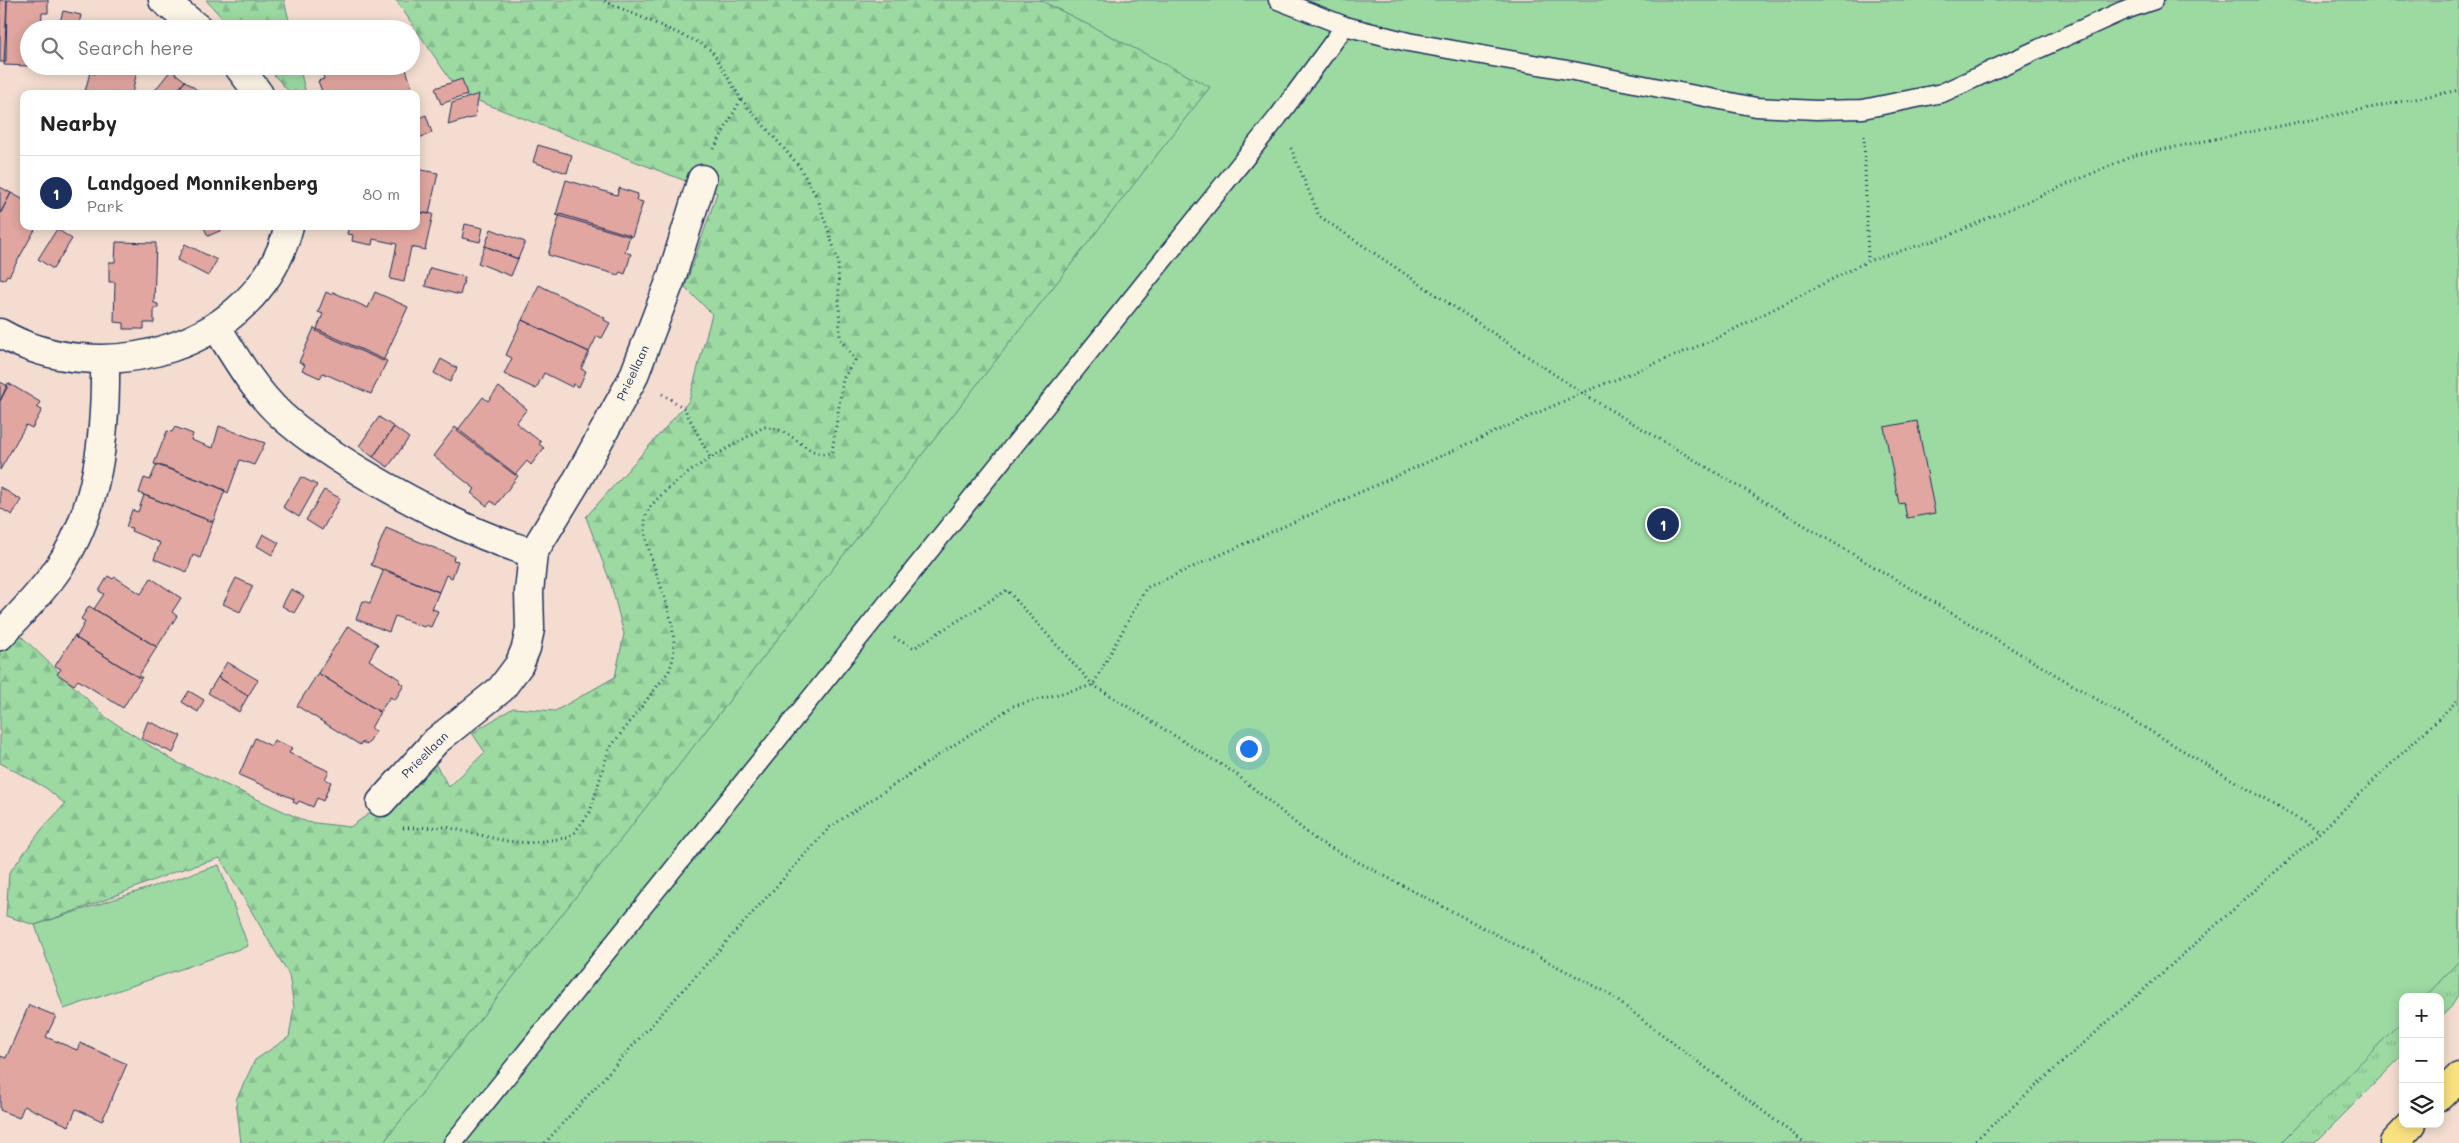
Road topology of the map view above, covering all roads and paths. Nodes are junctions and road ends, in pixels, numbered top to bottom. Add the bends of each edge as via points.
1 (163, 0) edge
2 (602, 0) edge
3 (1278, 0) edge
4 (2154, 0) edge
5 (188, 20) edge
6 (1345, 26) junction
7 (245, 75) edge
8 (256, 90) edge
9 (2459, 90) edge
10 (741, 99) junction
11 (1863, 109) junction
12 (1278, 117) junction
13 (702, 179) joint
14 (288, 230) edge
15 (1868, 260) junction
16 (216, 326) junction
17 (0, 333) edge
18 (105, 361) junction
19 (1582, 393) junction
20 (684, 408) dead end
21 (712, 459) junction
22 (533, 553) junction
23 (870, 625) junction
24 (0, 636) edge
25 (1093, 685) junction
26 (2459, 699) edge
27 (381, 802) dead end
28 (401, 828) dead end
29 (2320, 832) junction
30 (2459, 1077) edge
31 (2444, 1092) edge
32 (2408, 1128) edge
33 (453, 1143) edge
34 (546, 1143) edge
35 (1805, 1143) edge
36 (1972, 1143) edge
37 (2394, 1143) edge

1 - 5 street
2 - 10 path via 712,51
3 - 6 lane
4 - 11 lane via 2122,11 1942,93
6 - 11 lane via 1426,46 1756,107
6 - 12 lane
7 - 8 street
9 - 15 path via 2135,155 1945,237
10 - 13 path via 721,133
10 - 21 path via 800,166 818,199 838,260 840,338 855,360 843,379 832,452 823,456 814,453 796,438 776,428 764,428
11 - 15 path
12 - 19 path via 1319,216
12 - 23 lane
13 - 22 street, Prieellaan via 671,279 633,378
14 - 16 street via 276,262 258,289
15 - 19 path via 1713,340
16 - 18 street via 191,340 153,354
16 - 22 street via 242,369 280,414 326,450 403,497 504,545
17 - 18 street via 48,353
18 - 24 street via 100,454 91,497 76,540 56,573
19 - 25 path via 1146,588
19 - 29 path
20 - 21 path
21 - 28 path via 682,477 650,507 643,530 671,614 675,658 669,671 609,749 590,812 575,832 566,838 529,843 505,841 446,827
22 - 27 street, Prieellaan via 530,629 519,665 501,689 436,741
23 - 25 path via 914,648 1007,590
23 - 33 lane
25 - 34 path via 1013,706 830,827
25 - 35 path via 1236,774 1316,840 1606,992
26 - 29 path
29 - 36 path
30 - 31 highway
32 - 37 highway

